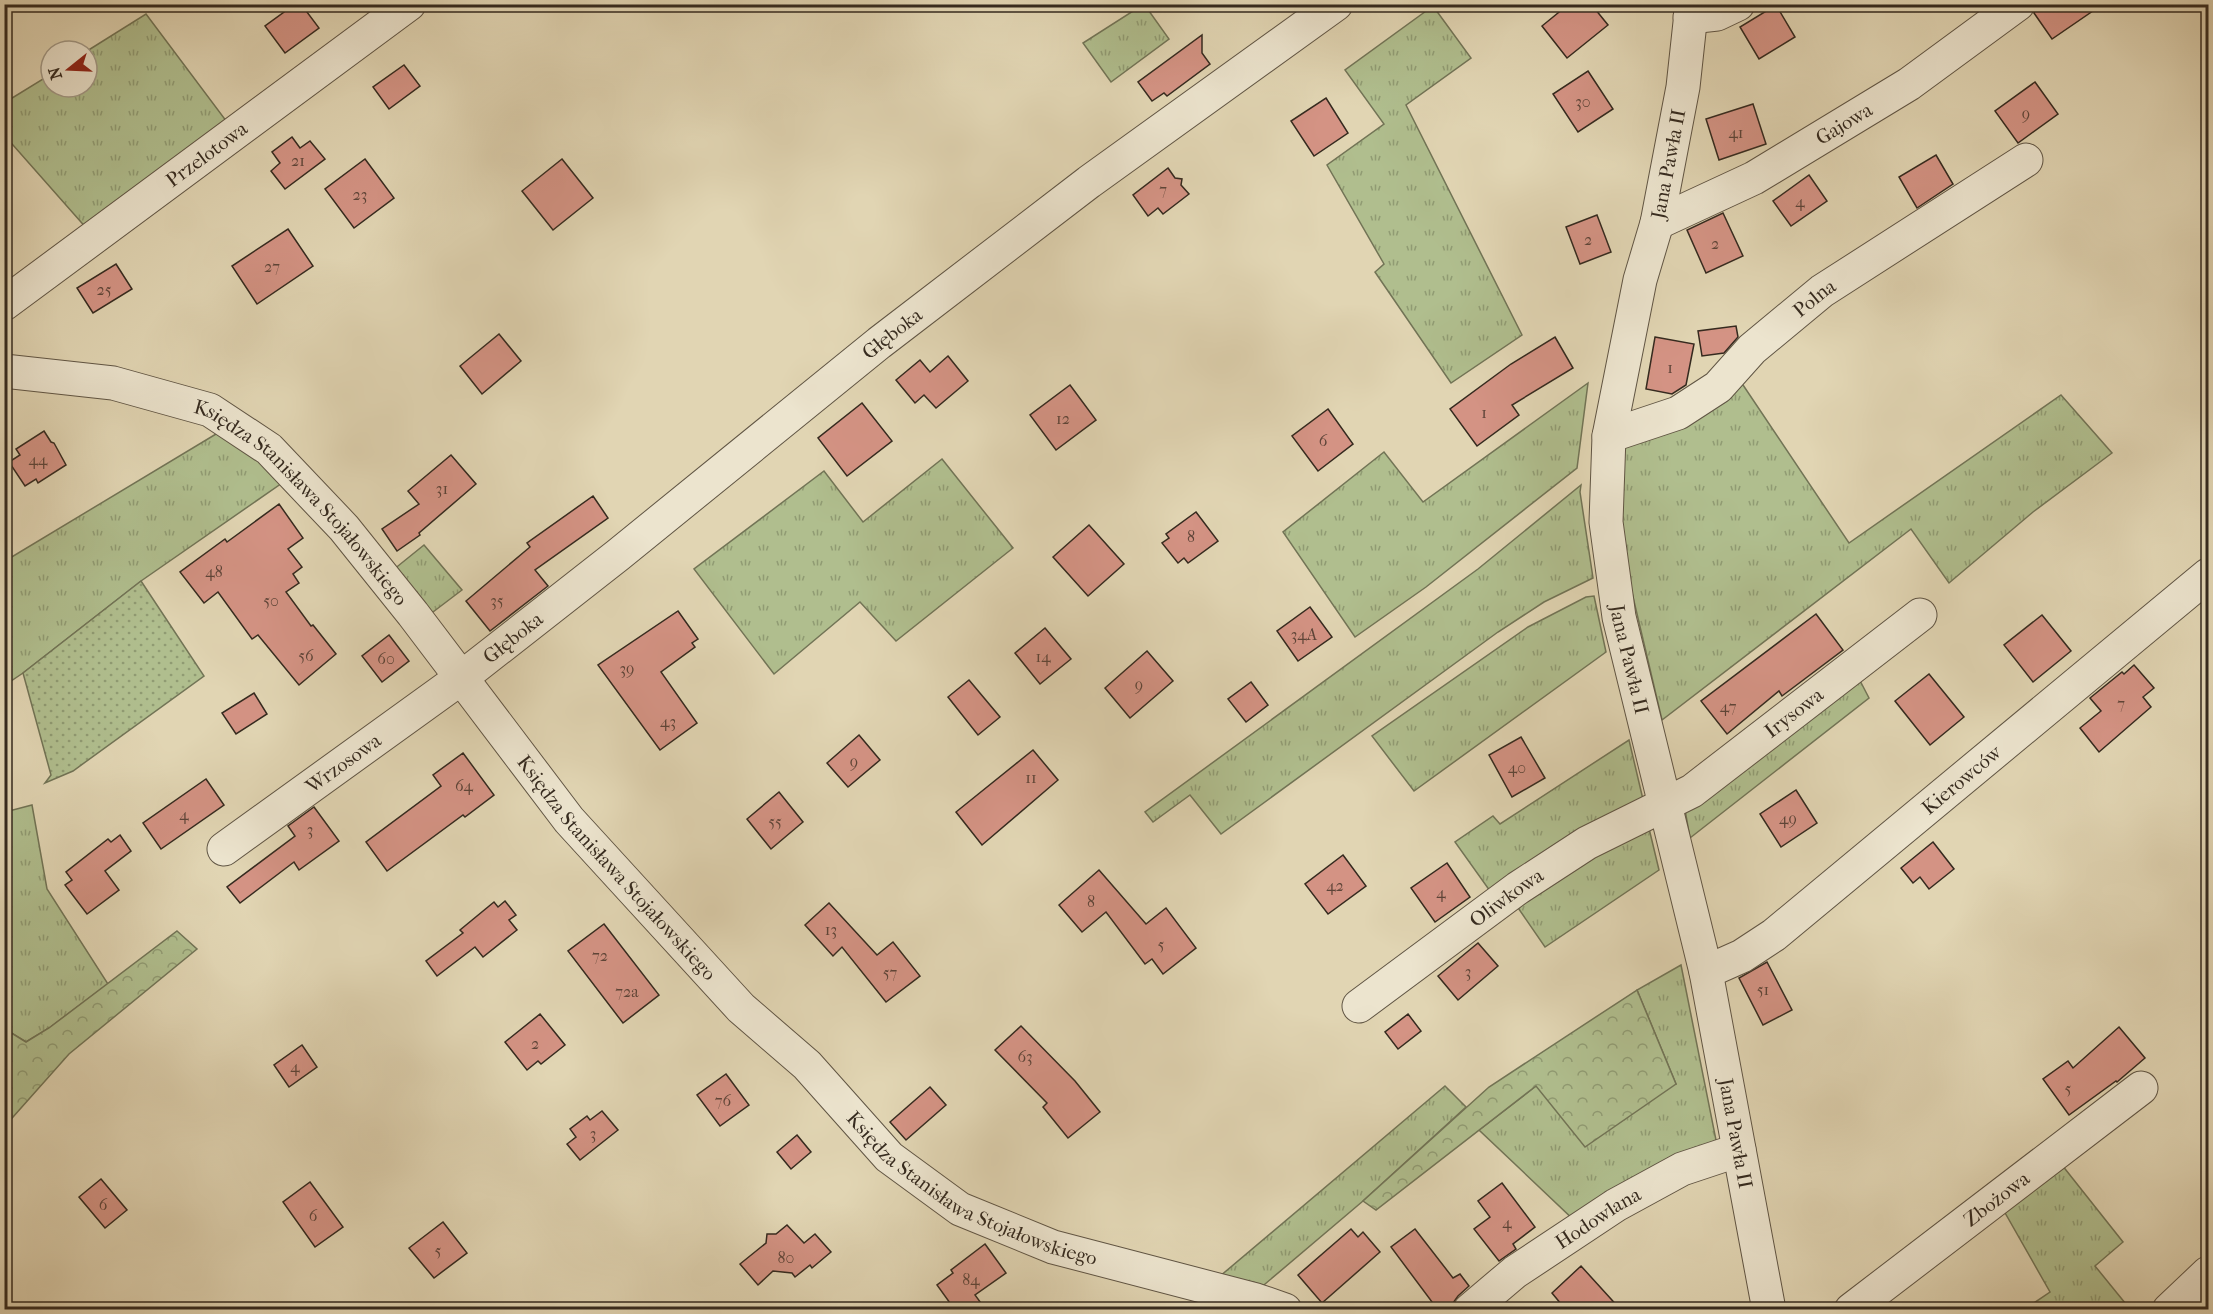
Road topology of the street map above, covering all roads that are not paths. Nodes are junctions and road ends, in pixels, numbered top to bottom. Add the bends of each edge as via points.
1 (409, 4) edge
2 (1336, 4) edge
3 (1738, 4) edge
4 (2018, 4) edge
5 (1691, 11) edge
6 (2026, 160) dead end
7 (1657, 223) junction
8 (4, 304) edge
9 (4, 370) edge
10 (1609, 436) junction
11 (2208, 575) edge
12 (1920, 615) dead end
13 (461, 678) junction
14 (1664, 805) junction
15 (224, 849) dead end
16 (1706, 972) junction
17 (1359, 1006) dead end
18 (2141, 1088) dead end
19 (1739, 1150) junction
20 (2208, 1274) edge
21 (1285, 1310) edge
22 (1470, 1310) edge
23 (1769, 1310) edge
24 (1851, 1310) edge
25 (2169, 1310) edge

1 - 8 street, Przelotowa
2 - 13 street, Głęboka via 1089,183 898,329
3 - 5 street via 1717,14
4 - 7 street, Gajowa via 1909,84 1754,178
5 - 7 street, Jana Pawła II via 1683,87
6 - 10 street, Polna via 1822,291 1752,349 1718,387 1678,413
7 - 10 street, Jana Pawła II via 1640,280
9 - 13 street, Księdza Stanisława Stojałowskiego via 113,383 210,410 269,449 344,528
10 - 14 street, Jana Pawła II via 1606,522 1619,617
11 - 16 street, Kierowców via 1774,935 1742,956
12 - 14 street, Irysowa via 1692,791
13 - 15 street, Wrzosowa
13 - 21 street, Księdza Stanisława Stojałowskiego via 569,820 735,1001 807,1065 889,1157 960,1209 1053,1248
14 - 16 street, Jana Pawła II
14 - 17 street, Oliwkowa via 1587,843 1518,888
16 - 19 street, Jana Pawła II
18 - 24 street, Zbożowa
19 - 22 street, Hodowlana via 1682,1169 1616,1205 1515,1272
19 - 23 street, Jana Pawła II
20 - 25 street

